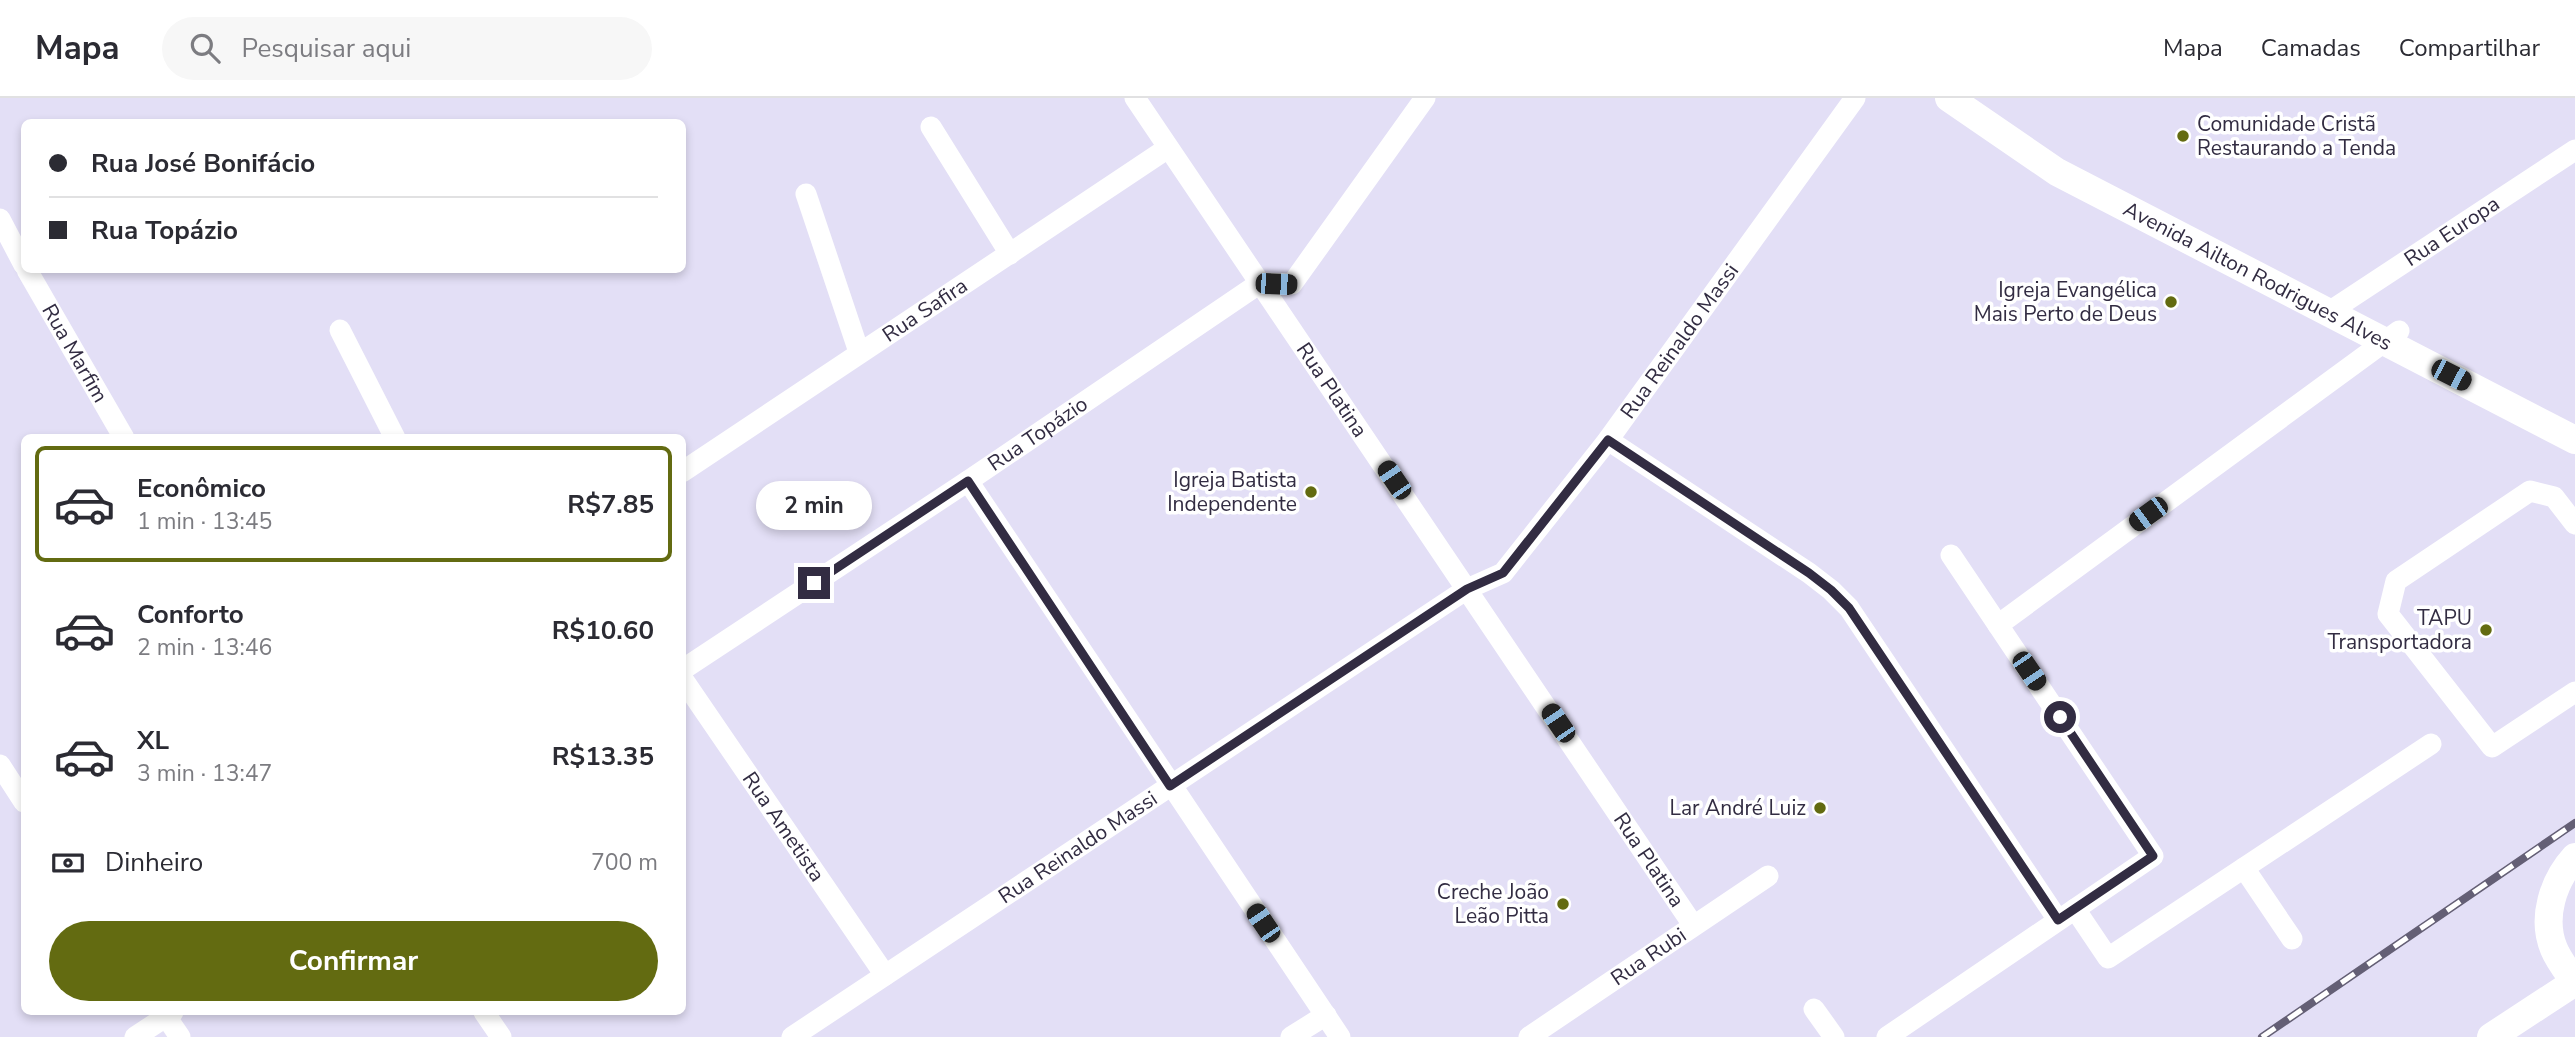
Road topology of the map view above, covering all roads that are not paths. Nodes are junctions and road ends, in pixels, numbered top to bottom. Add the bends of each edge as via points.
1 (1135, 98) edge
2 (1425, 98) edge
3 (1854, 98) edge
4 (1949, 98) edge
5 (1982, 98) edge
6 (931, 127) dead end
7 (1168, 148) junction
8 (2575, 150) edge
9 (806, 194) dead end
10 (0, 219) edge
11 (2169, 219) junction
12 (1010, 254) junction
13 (21, 258) edge
14 (29, 273) edge
15 (1260, 283) junction
16 (1292, 284) junction
17 (1276, 306) junction
18 (2337, 307) junction
19 (340, 330) dead end
20 (2392, 336) junction
21 (859, 352) junction
22 (2520, 402) junction
23 (2575, 422) edge
24 (122, 434) edge
25 (394, 434) edge
26 (1608, 440) junction
27 (2575, 440) edge
28 (686, 469) edge
29 (968, 481) junction
30 (2575, 524) edge
31 (1951, 555) dead end
32 (1467, 589) junction
33 (1998, 625) junction
34 (686, 667) edge
35 (686, 684) edge
36 (2575, 692) edge
37 (2431, 744) dead end
38 (0, 765) edge
39 (1170, 786) junction
40 (21, 797) edge
41 (2575, 857) edge
42 (2244, 869) junction
43 (1768, 876) dead end
44 (2575, 887) edge
45 (2066, 915) junction
46 (1693, 925) junction
47 (2292, 939) dead end
48 (2575, 949) edge
49 (885, 975) junction
50 (2575, 982) edge
51 (1815, 1009) dead end
52 (164, 1015) edge
53 (168, 1015) edge
54 (486, 1015) edge
55 (1325, 1015) junction
56 (135, 1037) edge
57 (180, 1037) edge
58 (501, 1037) edge
59 (792, 1037) edge
60 (1291, 1037) edge
61 (1340, 1037) edge
62 (1529, 1037) edge
63 (1834, 1037) edge
64 (1887, 1037) edge
65 (2491, 1037) edge

1 - 7 street, Rua Platina
2 - 16 street
3 - 26 street, Rua Reinaldo Massi
4 - 11 main road, Avenida Ailton Rodrigues Alves via 2057,172
5 - 11 main road, Avenida Ailton Rodrigues Alves
6 - 12 street
7 - 12 street, Rua Safira
7 - 15 street, Rua Platina
8 - 18 street, Rua Europa
9 - 21 street
10 - 13 street, Rua Marfim
11 - 18 main road, Avenida Ailton Rodrigues Alves
12 - 21 street, Rua Safira
14 - 24 street, Rua Marfim
15 - 16 street
15 - 17 street, Rua Platina
15 - 29 street, Rua Topázio
16 - 17 street
17 - 32 street, Rua Platina
18 - 20 main road, Avenida Ailton Rodrigues Alves
19 - 25 street
20 - 22 main road, Avenida Ailton Rodrigues Alves
20 - 33 street
21 - 28 street, Rua Safira
22 - 23 main road, Avenida Ailton Rodrigues Alves
22 - 27 main road, Avenida Ailton Rodrigues Alves
26 - 32 street, Rua Reinaldo Massi via 1503,573
26 - 45 street via 1809,573 1849,608
29 - 34 street, Rua Topázio
29 - 39 street
30 - 36 street via 2554,497 2530,491 2396,581 2388,614 2492,747
31 - 33 street
32 - 39 street, Rua Reinaldo Massi
32 - 46 street, Rua Platina
33 - 45 street via 2153,856
35 - 49 street, Rua Ametista
37 - 42 street
38 - 40 street
39 - 49 street, Rua Reinaldo Massi
39 - 55 street
41 - 50 main road via 2556,884 2549,920 2556,953
42 - 45 street via 2108,958
42 - 47 street
43 - 46 street, Rua Rubi
44 - 48 main road via 2566,925
45 - 64 street
46 - 62 street, Rua Rubi
49 - 59 street, Rua Reinaldo Massi
50 - 65 main road
51 - 63 street
52 - 56 street
53 - 57 street
54 - 58 street
55 - 60 street
55 - 61 street

